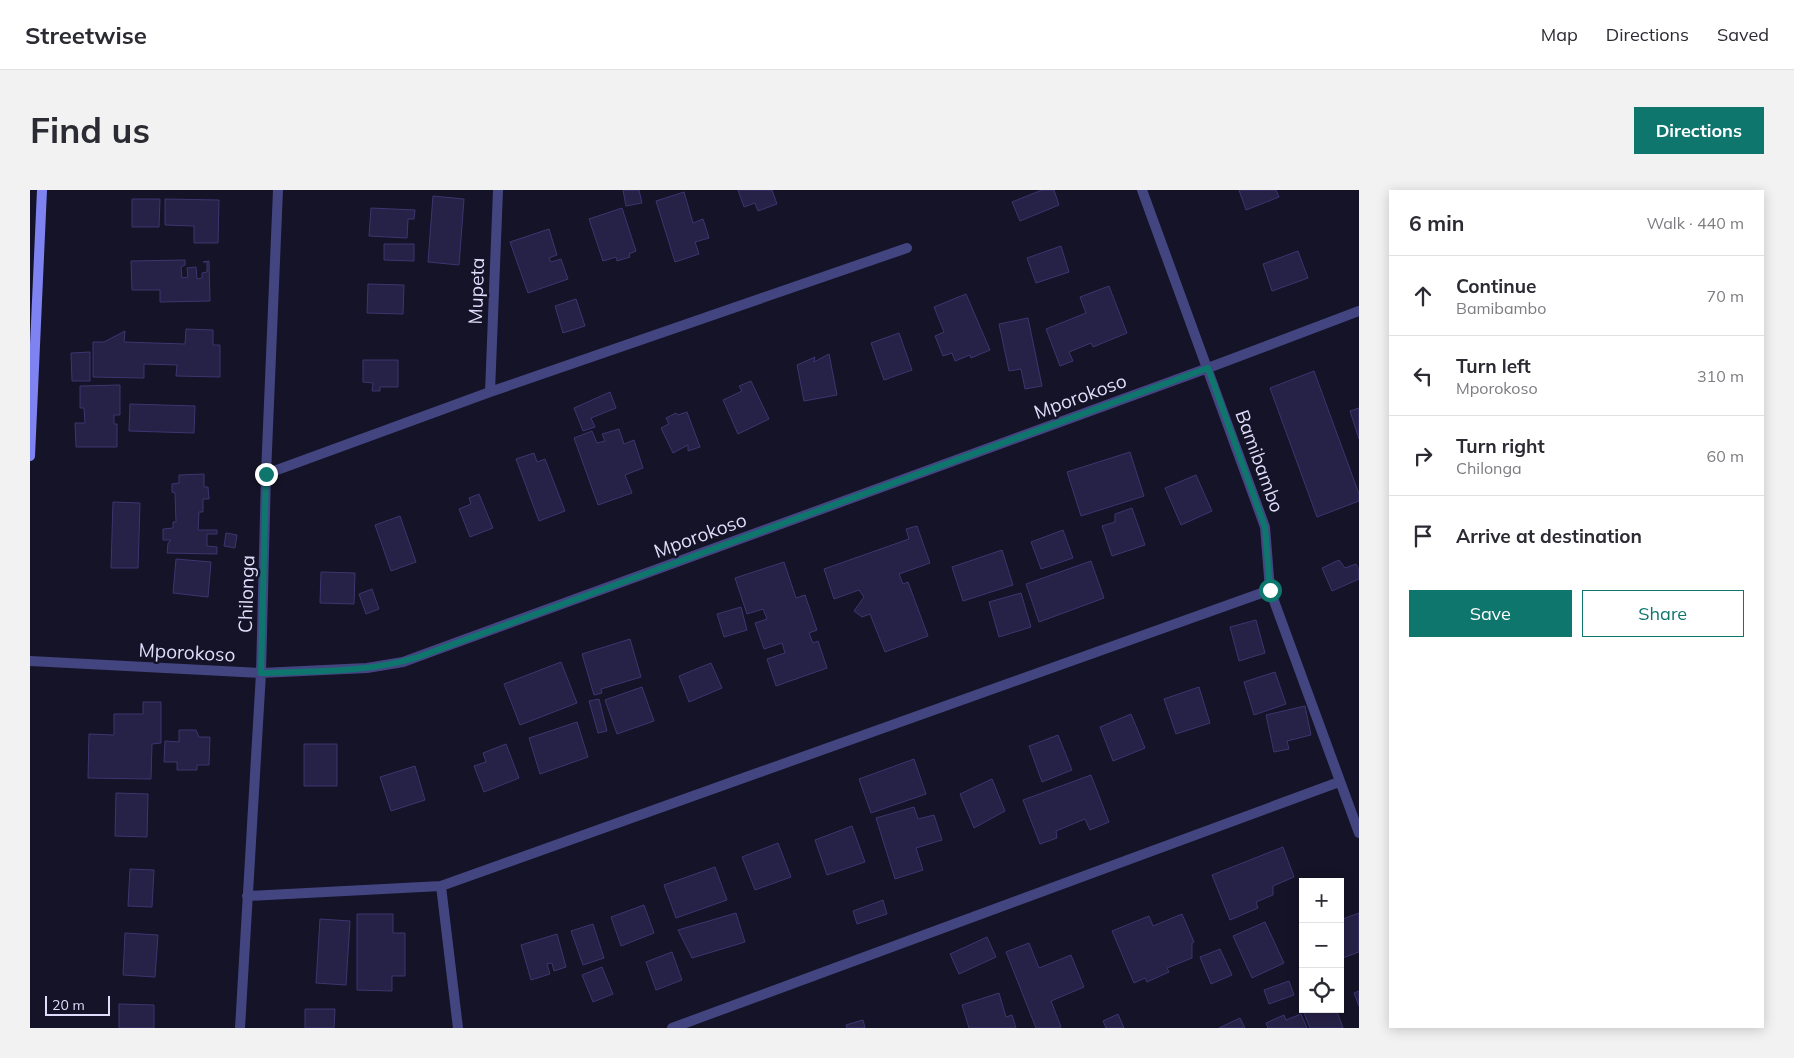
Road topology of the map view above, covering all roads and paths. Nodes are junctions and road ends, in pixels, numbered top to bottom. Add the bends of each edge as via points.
1 (42, 190) edge
2 (278, 190) edge
3 (498, 190) edge
4 (1142, 190) edge
5 (907, 248) dead end
6 (1359, 311) edge
7 (32, 355) edge
8 (1208, 368) junction
9 (490, 392) junction
10 (30, 456) edge
11 (266, 474) junction
12 (1270, 590) junction
13 (30, 661) edge
14 (261, 673) junction
15 (1339, 782) junction
16 (1359, 833) edge
17 (441, 886) junction
18 (247, 896) junction
19 (240, 1028) edge
20 (458, 1028) edge
21 (672, 1028) edge

1 - 7 street
2 - 11 street, Chilonga
3 - 9 street, Mupeta
4 - 8 street, Bamibambo
5 - 9 street
6 - 8 street, Mporokoso
7 - 10 street
8 - 12 street, Bamibambo via 1265,527
8 - 14 street, Mporokoso via 418,657 367,668
9 - 11 street
11 - 14 street, Chilonga
12 - 15 street, Bamibambo
12 - 17 street
13 - 14 street, Mporokoso
14 - 18 street, Chilonga
15 - 16 street, Bamibambo
15 - 21 street
17 - 18 street
17 - 20 street
18 - 19 street, Chilonga

